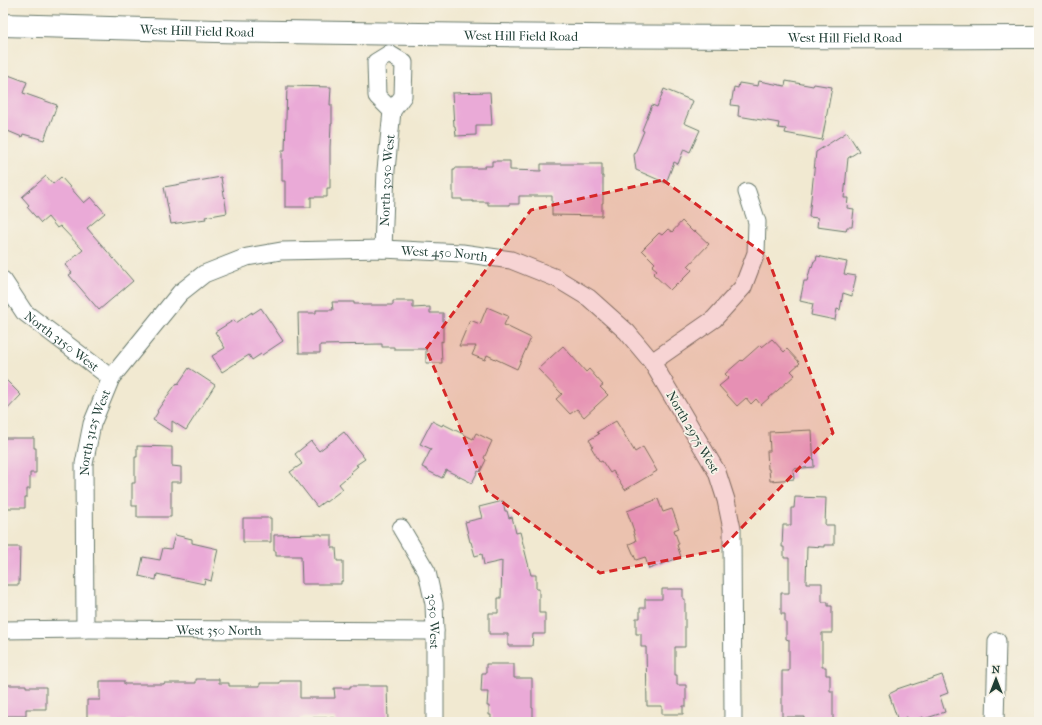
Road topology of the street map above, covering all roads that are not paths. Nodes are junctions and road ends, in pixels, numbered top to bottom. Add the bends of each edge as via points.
1 (3, 25) edge
2 (1039, 37) edge
3 (389, 44) junction
4 (392, 111) junction
5 (746, 192) dead end
6 (383, 249) junction
7 (204, 274) joint
8 (3, 280) edge
9 (652, 362) junction
10 (112, 378) junction
11 (401, 528) dead end
12 (85, 629) junction
13 (3, 630) edge
14 (435, 631) junction
15 (997, 641) dead end
16 (435, 722) edge
17 (733, 722) edge
18 (995, 722) edge

1 - 3 street, West Hill Field Road via 213,31
2 - 3 street, West Hill Field Road
3 - 4 street, North 3050 West via 404,63 403,96
3 - 4 street via 376,62 377,96
4 - 6 street, North 3050 West via 386,170
5 - 9 street via 757,222 756,253 743,286 714,319
6 - 7 street, West 450 North via 281,251 247,257
6 - 9 street, West 450 North via 462,253 511,260 556,278 589,298 626,332
7 - 10 street, North 3125 West via 180,293
8 - 10 street, North 3150 West via 24,312
9 - 17 street, North 2975 West via 717,472 726,500 732,530
10 - 12 street, North 3125 West via 92,424 84,464
11 - 14 street, 3050 West via 427,572 434,604
12 - 13 street, West 350 North
12 - 14 street, West 350 North
14 - 16 street, 3050 West
15 - 18 street

